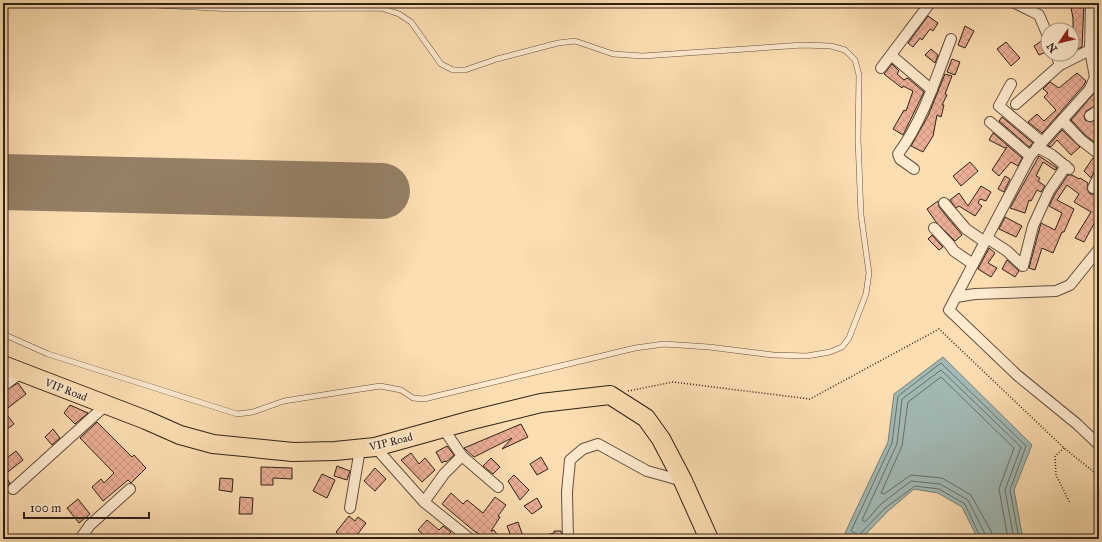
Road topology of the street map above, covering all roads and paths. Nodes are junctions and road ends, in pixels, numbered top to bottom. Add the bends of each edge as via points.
1 (116, 3) edge
2 (930, 3) edge
3 (1015, 3) edge
4 (1091, 3) edge
5 (1042, 22) edge
6 (1099, 32) edge
7 (951, 39) dead end
8 (1090, 46) junction
9 (890, 56) junction
10 (1059, 62) edge
11 (1060, 65) junction
12 (881, 68) dead end
13 (1097, 77) edge
14 (1011, 84) dead end
15 (932, 90) junction
16 (1016, 104) dead end
17 (1099, 110) edge
18 (1090, 116) dead end
19 (1062, 120) junction
20 (990, 122) dead end
21 (1040, 145) junction
22 (1099, 154) edge
23 (1030, 156) junction
24 (914, 169) dead end
25 (1099, 175) edge
26 (1093, 188) dead end
27 (944, 203) dead end
28 (934, 228) dead end
29 (986, 240) junction
30 (1099, 249) edge
31 (973, 264) junction
32 (956, 297) junction
33 (3, 334) edge
34 (3, 365) edge
35 (22, 372) junction
36 (3, 386) edge
37 (610, 395) junction
38 (106, 405) junction
39 (443, 428) junction
40 (1099, 445) edge
41 (368, 448) junction
42 (1064, 448) junction
43 (462, 456) junction
44 (1099, 476) edge
45 (683, 481) junction
46 (498, 487) dead end
47 (13, 489) dead end
48 (130, 489) dead end
49 (424, 502) junction
50 (1070, 503) dead end
51 (350, 508) dead end
52 (462, 531) junction
53 (80, 539) edge
54 (454, 539) edge
55 (470, 539) edge
56 (568, 539) edge
57 (709, 539) edge

1 - 33 lane via 233,9 382,8 411,22 441,64 453,70 465,70 497,59 575,41 613,54 643,56 803,45 831,46 844,50 855,60 859,75 860,215 869,273 866,294 849,338 842,347 830,352 807,356 773,355 664,344 635,348 424,399 413,398 401,390 380,386 284,401 253,412 237,414 48,354
2 - 9 street
3 - 5 street via 1039,15
4 - 8 street
6 - 8 street
7 - 15 street
8 - 11 street
8 - 13 street
9 - 12 street
9 - 15 street
10 - 11 street
11 - 16 street
13 - 19 street via 1090,89
14 - 21 street via 999,106
15 - 24 street via 908,142 898,154 900,159
17 - 18 street
19 - 21 street
19 - 22 street
20 - 23 street
21 - 23 street
21 - 29 street via 1067,167 1049,191 1033,226 1023,266 1007,251
23 - 29 street
25 - 26 street
27 - 29 street via 966,229
28 - 31 street via 954,251
29 - 31 street
30 - 32 street via 1070,285 1056,292
31 - 32 street
32 - 40 street via 949,310 1017,375
34 - 35 highway, VIP Road
35 - 36 street
35 - 38 highway, VIP Road
37 - 39 highway, VIP Road via 541,404
37 - 42 path via 673,382 810,399 939,329
37 - 45 highway via 646,418
38 - 41 highway, VIP Road via 180,435 213,444 293,452
38 - 47 street
39 - 41 highway, VIP Road
39 - 43 street
41 - 49 street
41 - 51 street
42 - 44 path
42 - 50 path via 1056,456 1056,475
43 - 46 street
43 - 49 street via 444,474
45 - 56 street via 647,471 598,444 583,449 570,460 567,492
45 - 57 highway
48 - 53 street via 90,525
49 - 52 street
52 - 54 street
52 - 55 street

